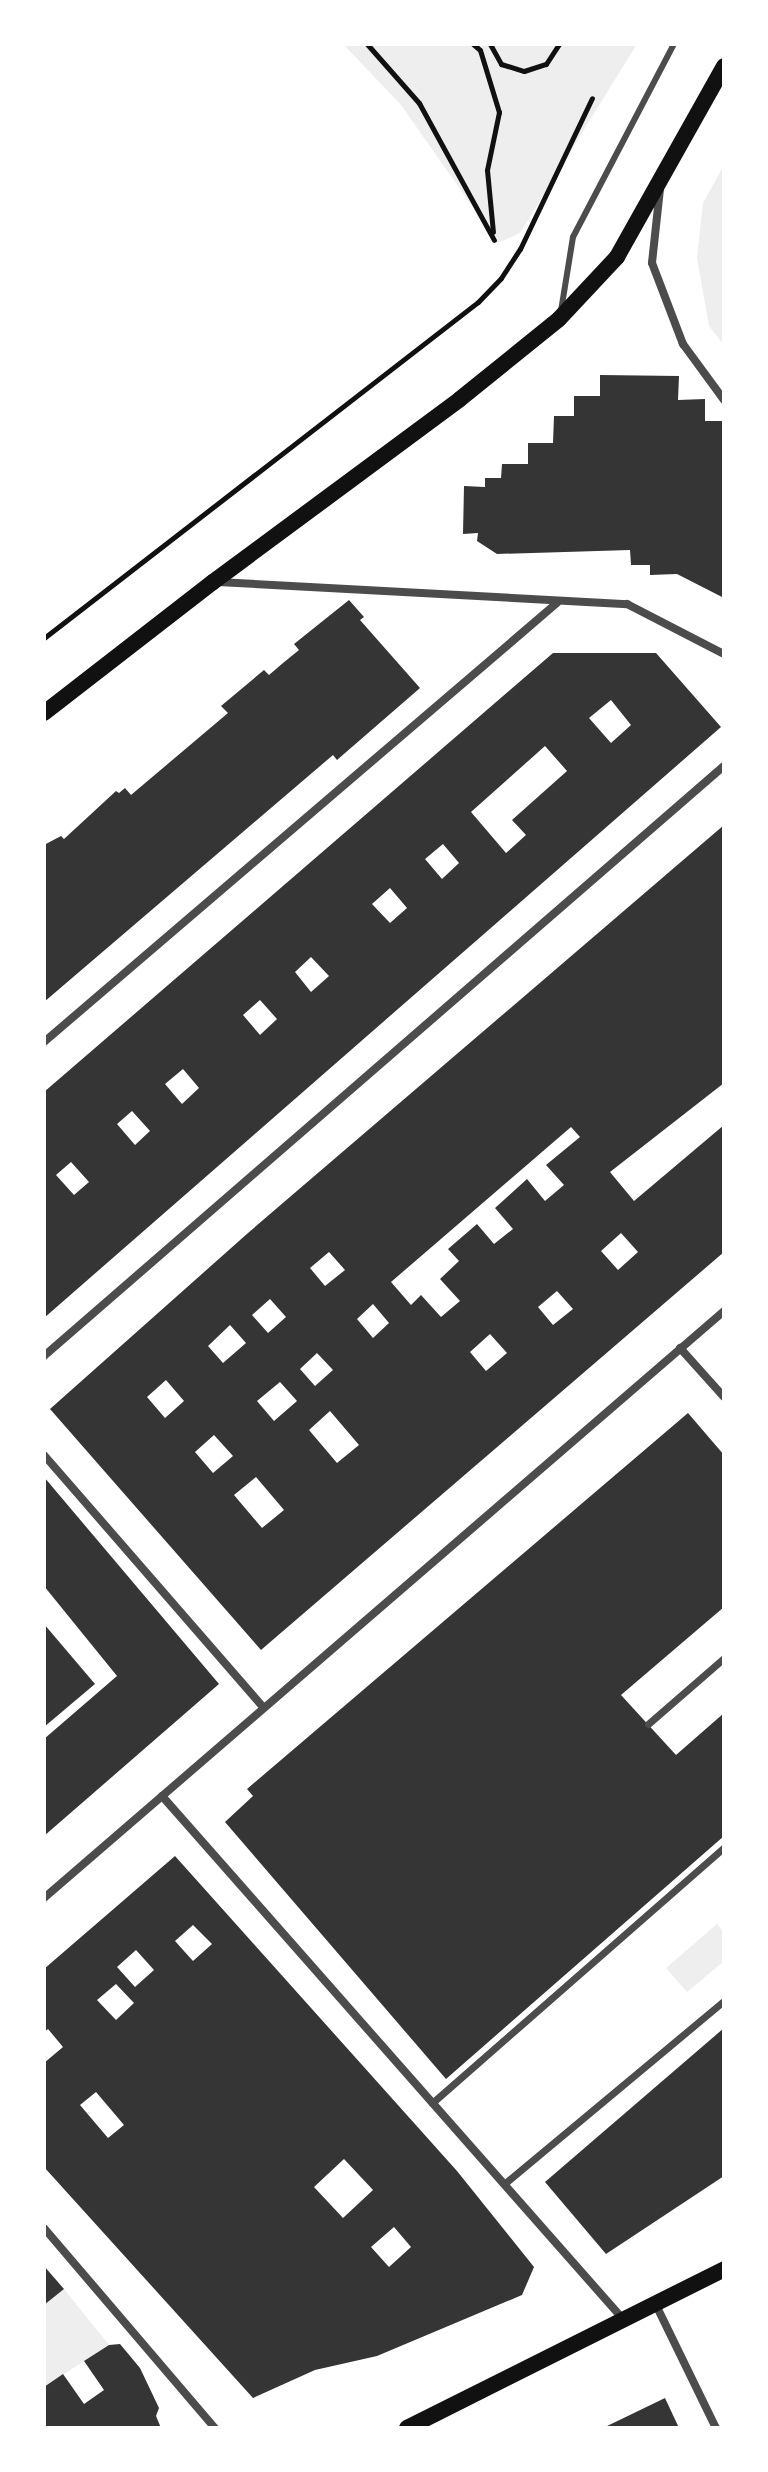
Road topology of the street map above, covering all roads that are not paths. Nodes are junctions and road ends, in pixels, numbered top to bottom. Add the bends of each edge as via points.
1 (674, 44) edge
2 (724, 66) edge
3 (661, 184) junction
4 (559, 319) junction
5 (724, 400) edge
6 (213, 582) junction
7 (557, 603) junction
8 (724, 654) edge
9 (44, 713) edge
10 (724, 766) edge
11 (44, 1042) edge
12 (724, 1311) edge
13 (680, 1348) junction
14 (44, 1356) edge
15 (724, 1397) edge
16 (44, 1455) edge
17 (724, 1658) edge
18 (263, 1707) junction
19 (648, 1724) dead end
20 (162, 1796) junction
21 (724, 1847) edge
22 (44, 1898) edge
23 (724, 2001) edge
24 (432, 2103) junction
25 (504, 2184) junction
26 (44, 2228) edge
27 (724, 2269) edge
28 (656, 2305) junction
29 (623, 2320) junction
30 (215, 2428) edge
31 (407, 2428) edge
32 (716, 2428) edge

1 - 4 lane via 573,237
2 - 3 main road
3 - 4 main road via 617,257
3 - 5 street via 652,263 683,344
4 - 6 main road
6 - 7 street
6 - 9 main road
7 - 8 street via 627,604
7 - 11 street
10 - 14 street
12 - 13 street
13 - 15 street
13 - 18 street
16 - 18 street
17 - 19 street
18 - 20 street
20 - 22 street
20 - 24 street
21 - 24 street
23 - 25 street
24 - 25 street
25 - 29 street
26 - 30 street
27 - 28 main road
28 - 29 main road
28 - 32 street
29 - 31 main road

